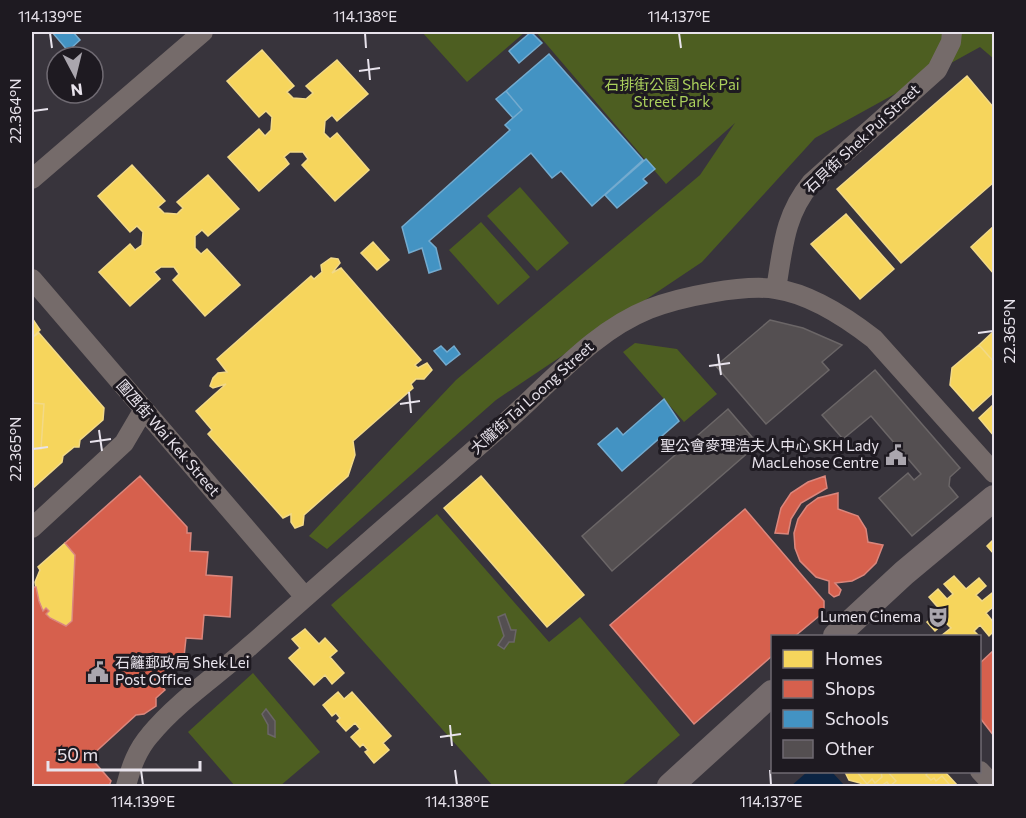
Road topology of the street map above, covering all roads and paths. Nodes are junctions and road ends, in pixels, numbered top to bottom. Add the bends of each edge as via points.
1 (203, 32) edge
2 (952, 32) edge
3 (32, 179) edge
4 (32, 279) edge
5 (776, 289) junction
6 (144, 409) junction
7 (994, 473) edge
8 (994, 498) edge
9 (32, 528) edge
10 (305, 597) junction
11 (846, 633) edge
12 (771, 694) edge
13 (981, 772) edge
14 (126, 786) edge
15 (670, 786) edge
16 (994, 786) edge

1 - 3 street
2 - 5 street, 石貝街 Shek Pui Street via 937,70 798,199 789,217
4 - 6 street, 圍乪街 Wai Kek Street
5 - 7 street, 大隴街 Tai Loong Street via 802,296 853,322 874,339
5 - 10 street, 大隴街 Tai Loong Street via 712,293 668,303 603,335
6 - 9 street via 124,443
6 - 10 street, 圍乪街 Wai Kek Street
8 - 11 main road via 904,573
10 - 14 street, 大隴街 Tai Loong Street via 179,704 150,734 136,755
12 - 15 main road
13 - 16 street

